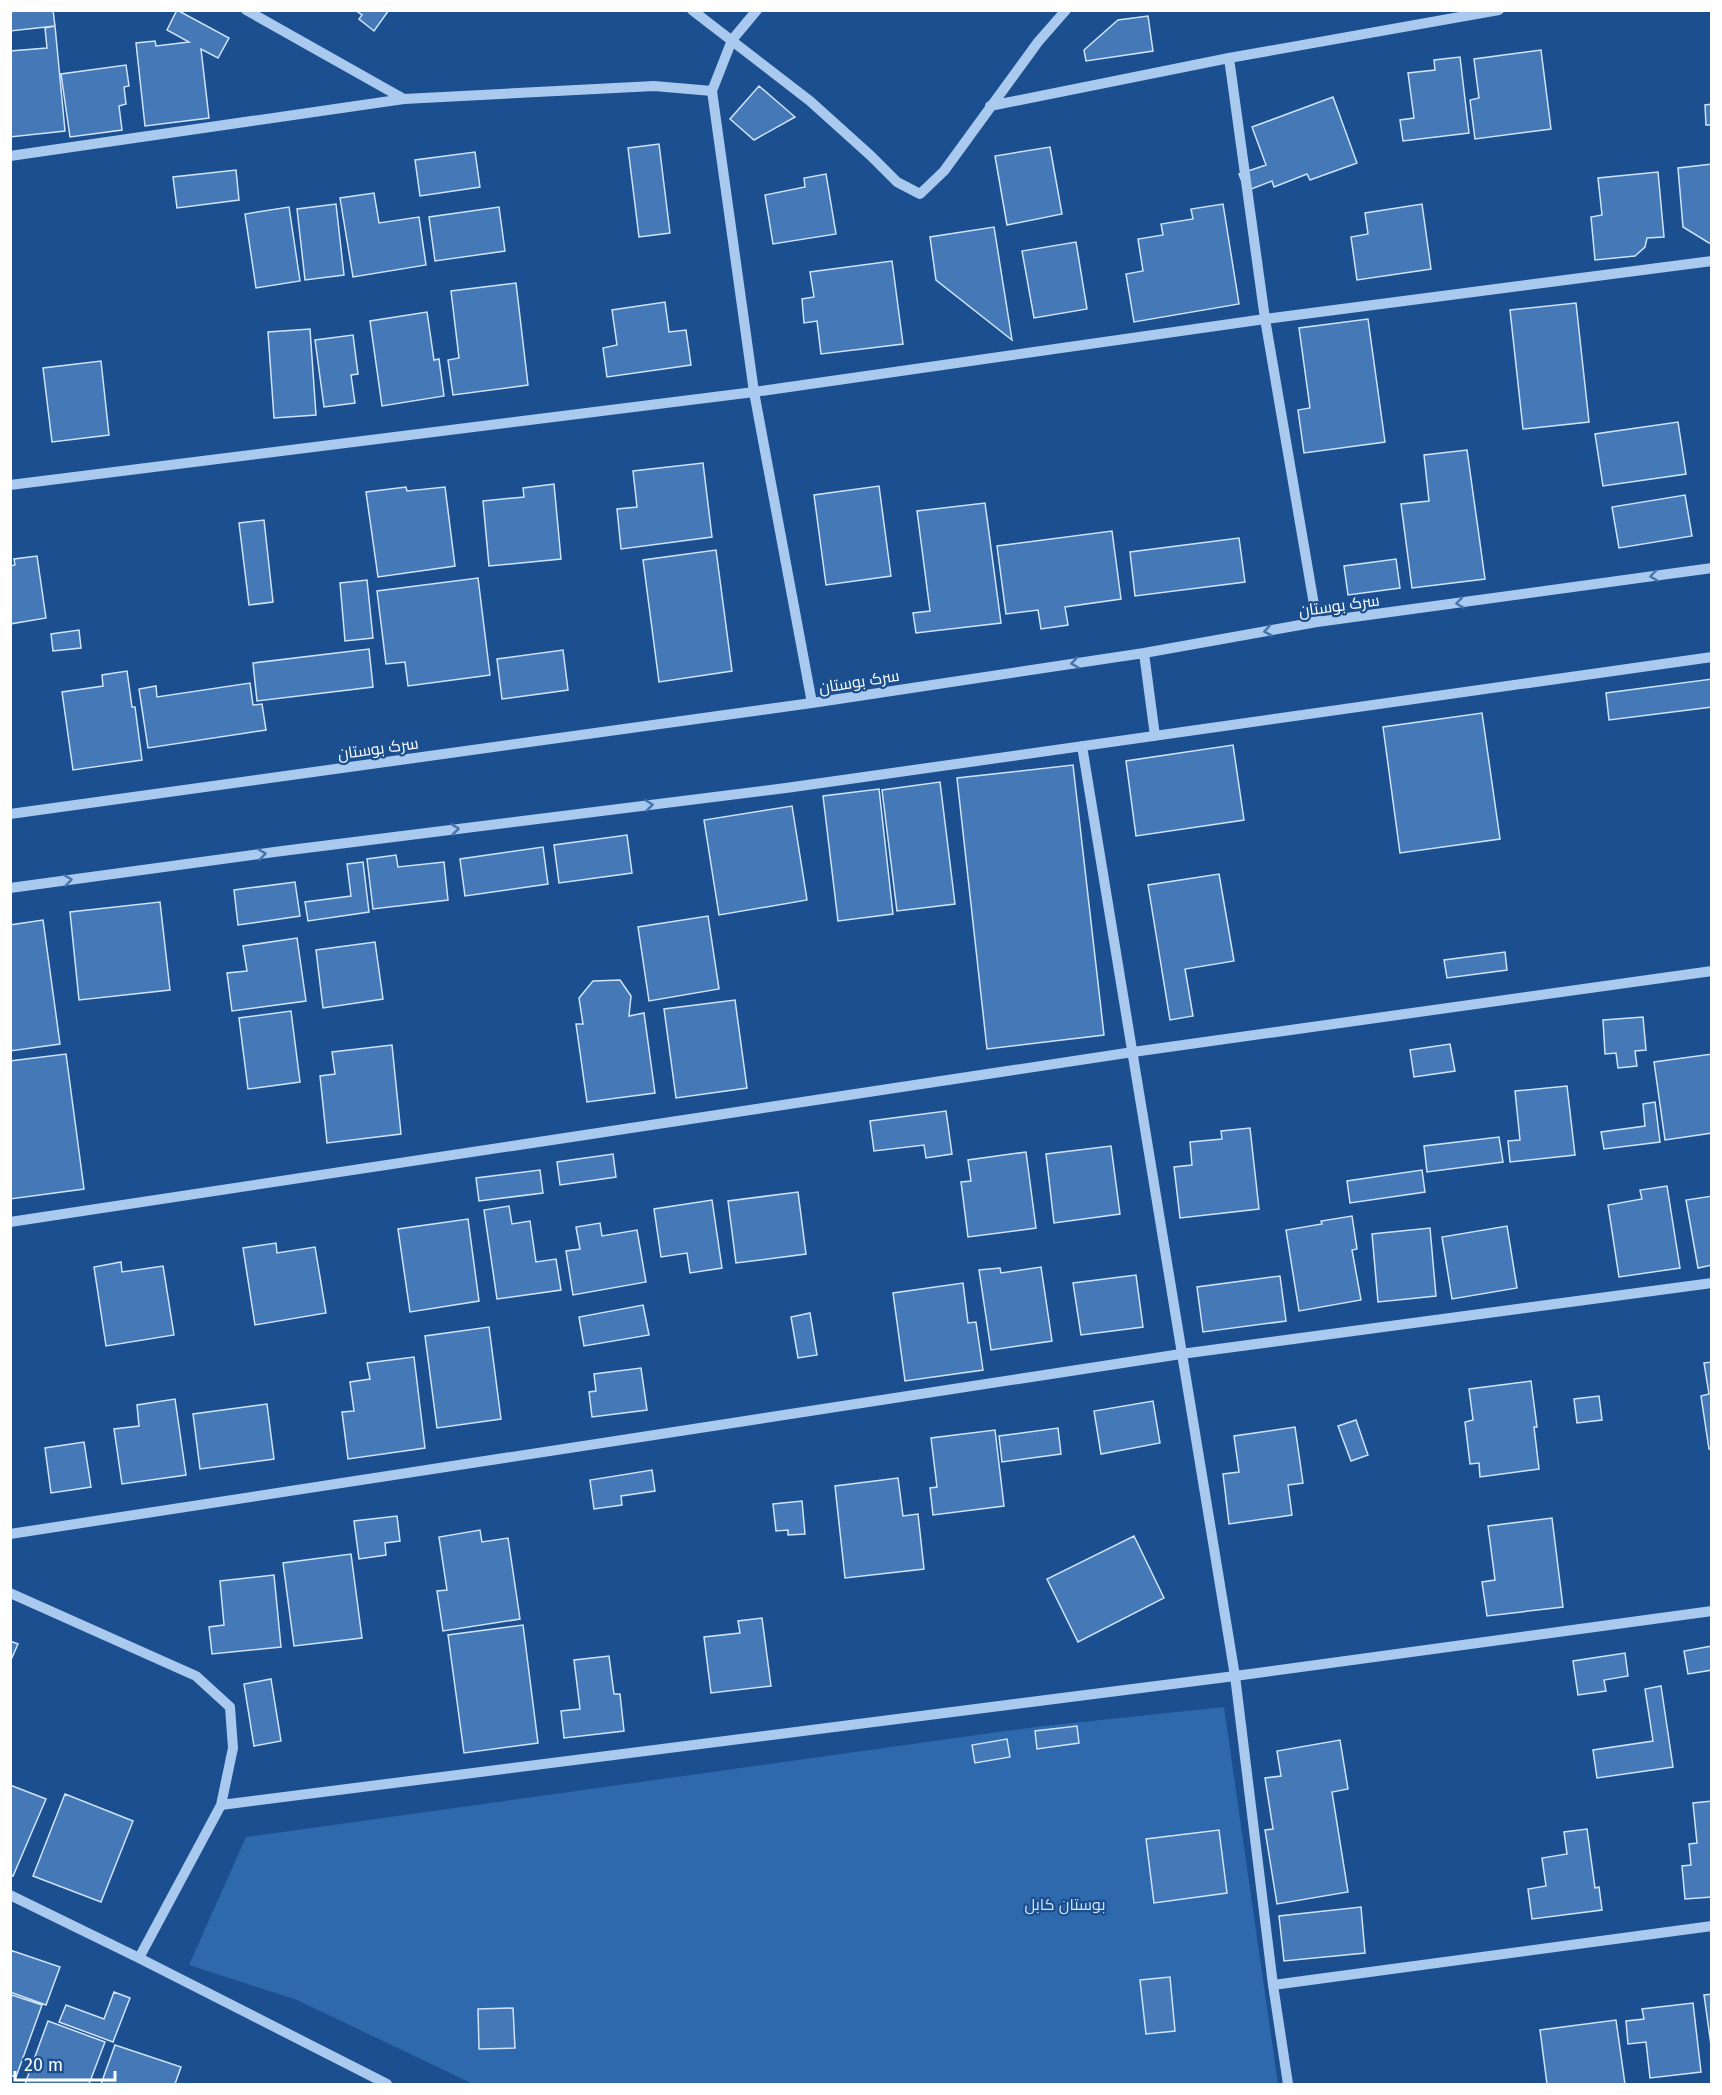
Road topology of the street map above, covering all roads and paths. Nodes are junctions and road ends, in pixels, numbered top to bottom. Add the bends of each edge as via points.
1 (246, 10) edge
2 (692, 10) edge
3 (757, 10) edge
4 (1066, 10) edge
5 (1499, 10) edge
6 (732, 40) junction
7 (1229, 58) junction
8 (712, 91) junction
9 (404, 99) junction
10 (990, 106) junction
11 (10, 156) edge
12 (1712, 261) edge
13 (1265, 319) junction
14 (754, 392) junction
15 (10, 485) edge
16 (1712, 568) edge
17 (1317, 622) junction
18 (1144, 653) junction
19 (1712, 657) edge
20 (812, 703) junction
21 (1155, 736) junction
22 (1082, 746) junction
23 (10, 814) edge
24 (10, 888) edge
25 (1712, 972) edge
26 (1133, 1052) junction
27 (10, 1222) edge
28 (1712, 1283) edge
29 (1181, 1354) junction
30 (10, 1534) edge
31 (10, 1593) edge
32 (1712, 1611) edge
33 (1235, 1676) junction
34 (221, 1805) junction
35 (10, 1895) edge
36 (1712, 1926) edge
37 (139, 1958) junction
38 (1273, 1985) junction
39 (387, 2085) edge
40 (1287, 2085) edge

1 - 9 street
2 - 6 street
3 - 6 street
4 - 10 street
5 - 7 street
6 - 8 street
6 - 10 street via 810,101 897,182 920,194 944,171
7 - 10 street
7 - 13 street
8 - 9 street via 654,86
8 - 14 street
9 - 11 street
12 - 13 street
13 - 14 street
13 - 17 street
14 - 15 street
14 - 20 street
16 -> 17 street, سرک بوستان
17 -> 18 street, سرک بوستان
18 -> 20 street, سرک بوستان
18 - 21 street
19 - 21 street
20 - 23 street, سرک بوستان
21 - 22 street
24 -> 22 street
22 - 26 street
25 - 26 street
26 - 27 street
26 - 29 street
28 - 29 street
29 - 30 street
29 - 33 street
31 - 34 street via 196,1676 230,1707 233,1748
32 - 33 street
33 - 34 street
33 - 38 street
34 - 37 street
35 - 37 street
36 - 38 street
37 - 39 street
38 - 40 street

